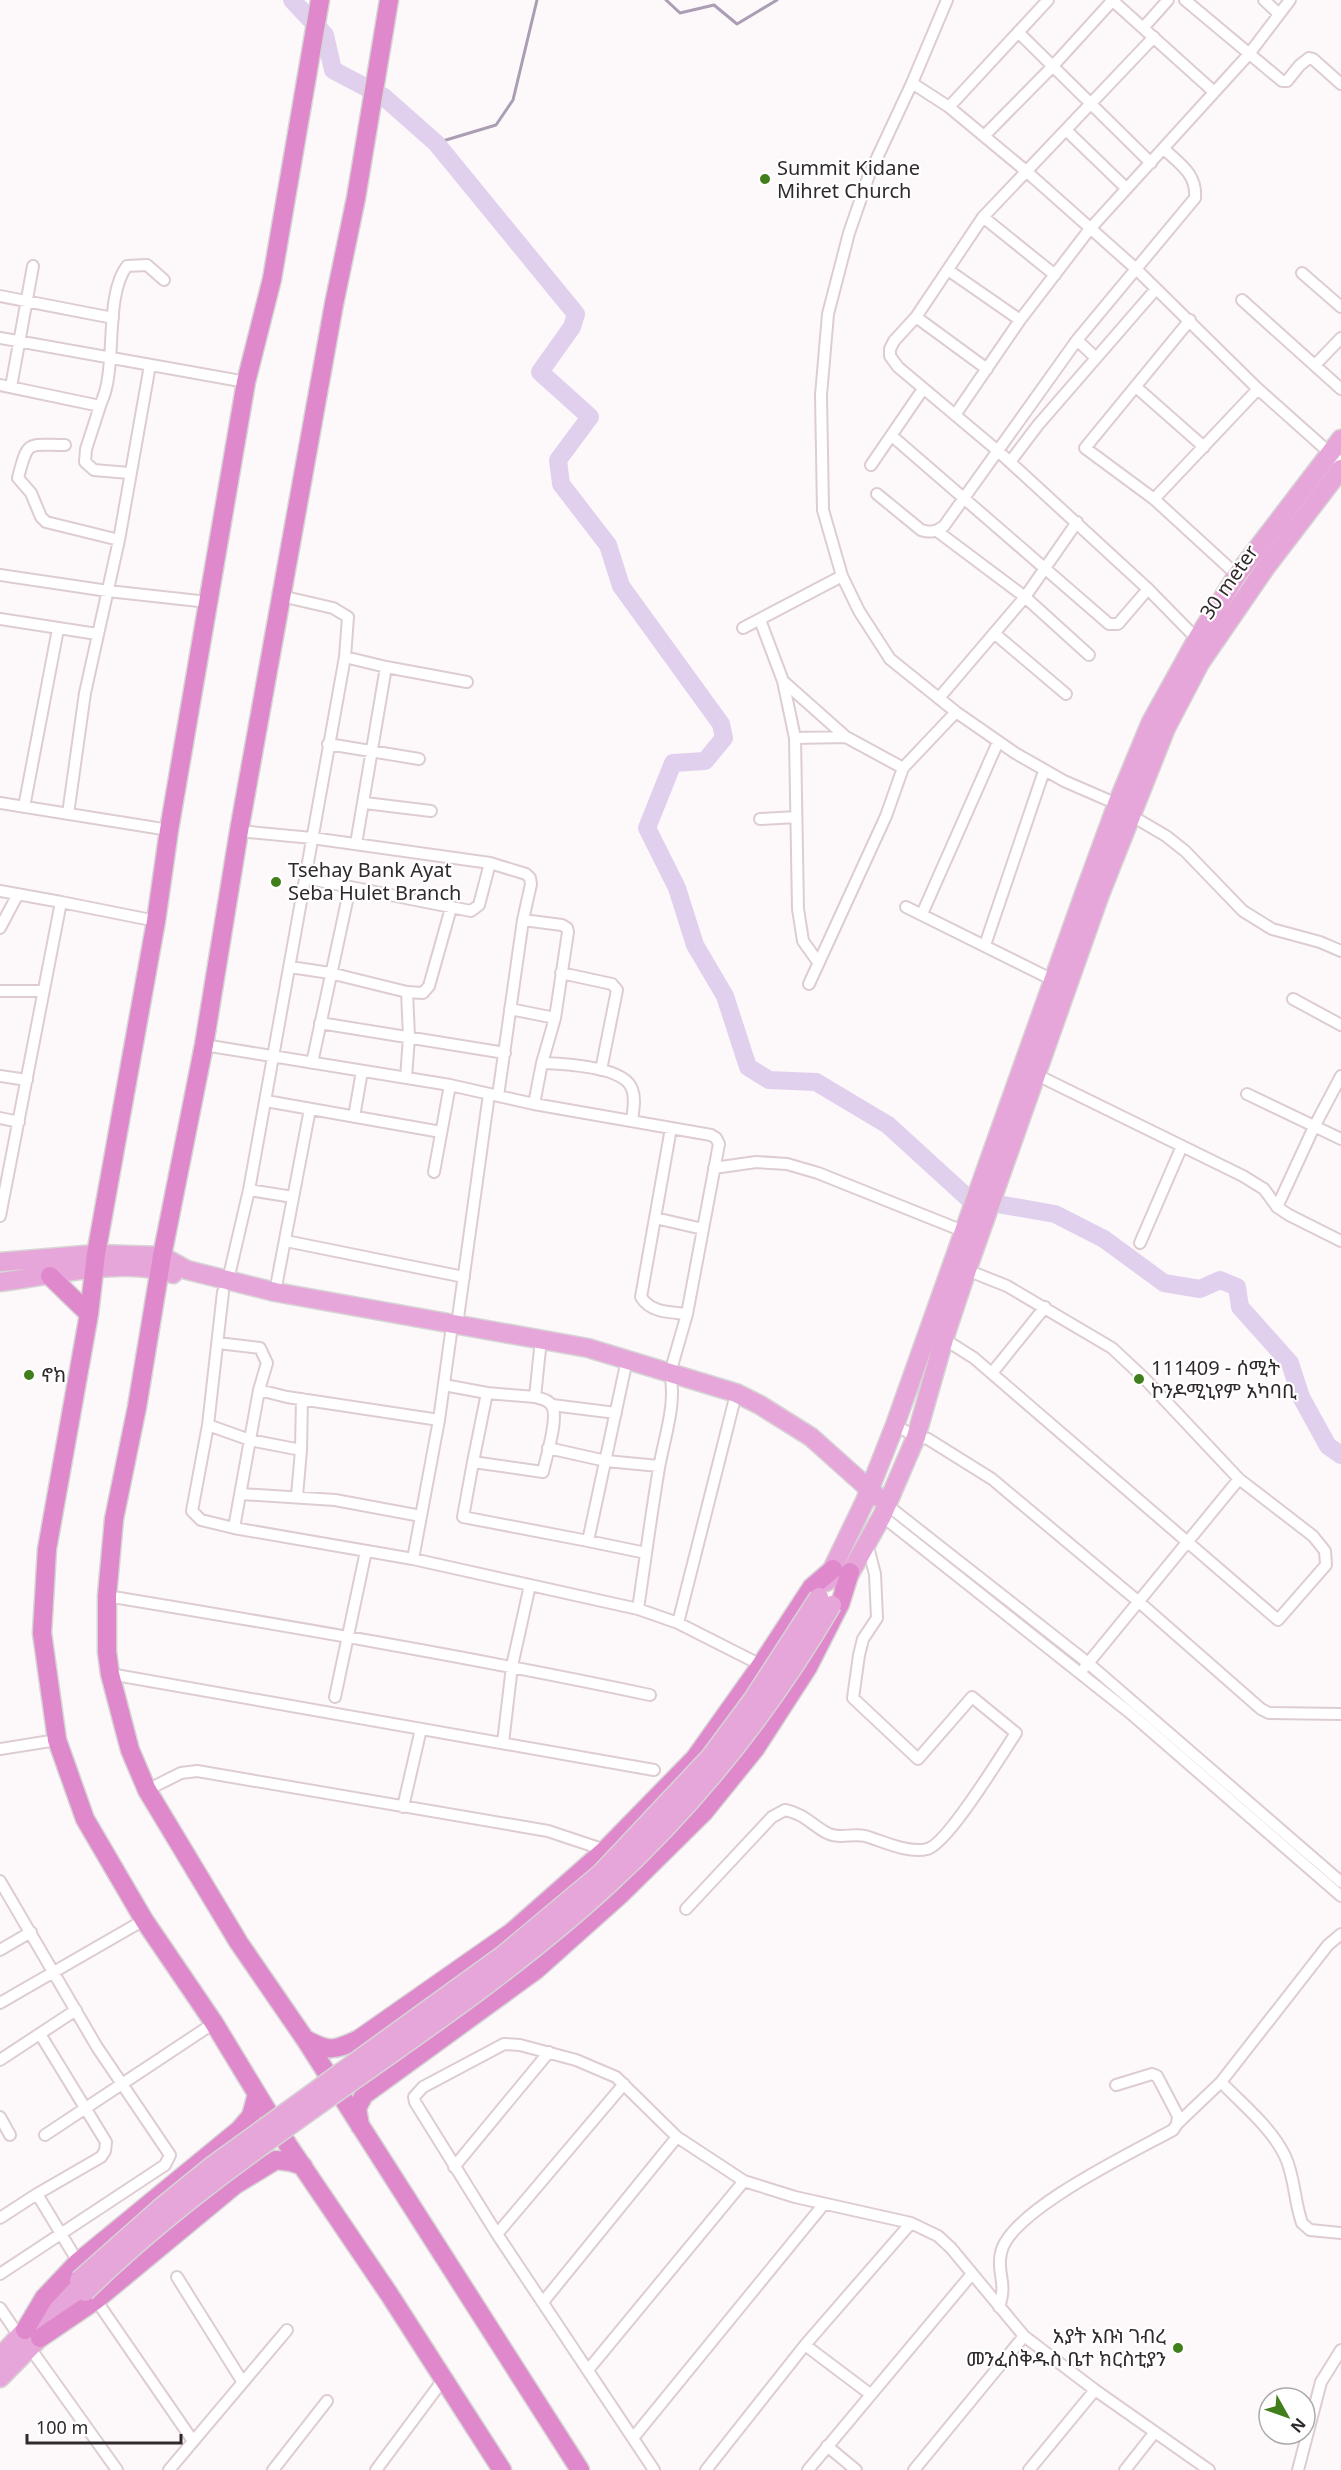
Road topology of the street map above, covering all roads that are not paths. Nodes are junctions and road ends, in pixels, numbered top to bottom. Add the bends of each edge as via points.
1 (320, 0) edge
2 (389, 0) edge
3 (947, 0) edge
4 (1048, 0) edge
5 (1112, 0) edge
6 (1168, 0) edge
7 (1185, 0) edge
8 (1264, 0) edge
9 (1290, 0) edge
10 (1279, 14) junction
11 (1143, 28) junction
12 (1018, 32) junction
13 (1154, 37) junction
14 (1249, 54) junction
15 (1052, 67) junction
16 (912, 83) junction
17 (1341, 84) edge
18 (1213, 91) junction
19 (1092, 104) junction
20 (949, 107) junction
21 (1066, 130) junction
22 (984, 136) junction
23 (1164, 149) junction
24 (1151, 163) junction
25 (1026, 171) junction
26 (1126, 188) junction
27 (983, 217) junction
28 (1089, 230) junction
29 (33, 266) dead end
30 (1135, 268) junction
31 (948, 270) junction
32 (1302, 273) dead end
33 (1055, 275) junction
34 (164, 280) dead end
35 (1156, 289) junction
36 (0, 296) edge
37 (1242, 300) dead end
38 (27, 302) junction
39 (1341, 308) edge
40 (916, 317) junction
41 (113, 318) junction
42 (1020, 320) junction
43 (1190, 320) junction
44 (0, 338) edge
45 (1341, 338) edge
46 (1077, 340) junction
47 (20, 342) junction
48 (109, 357) junction
49 (1096, 358) junction
50 (150, 365) junction
51 (1315, 365) junction
52 (987, 369) junction
53 (246, 382) junction
54 (5, 386) edge
55 (1136, 387) junction
56 (924, 389) junction
57 (1258, 389) junction
58 (1341, 389) edge
59 (100, 406) junction
60 (956, 415) junction
61 (892, 436) junction
62 (65, 445) dead end
63 (1204, 447) junction
64 (998, 451) junction
65 (1337, 451) edge
66 (1010, 462) junction
67 (871, 465) dead end
68 (1341, 469) edge
69 (129, 473) junction
70 (877, 494) dead end
71 (964, 497) junction
72 (1154, 499) junction
73 (1077, 522) junction
74 (937, 531) junction
75 (119, 540) junction
76 (1044, 567) junction
77 (0, 575) edge
78 (1237, 575) junction
79 (842, 576) junction
80 (1148, 590) junction
81 (108, 591) junction
82 (281, 596) junction
83 (1025, 597) junction
84 (208, 602) junction
85 (0, 619) edge
86 (760, 620) junction
87 (743, 628) dead end
88 (58, 629) junction
89 (994, 633) junction
90 (97, 634) junction
91 (1197, 639) junction
92 (1089, 655) dead end
93 (345, 657) junction
94 (386, 667) junction
95 (783, 681) junction
96 (467, 682) dead end
97 (1066, 694) dead end
98 (939, 698) junction
99 (956, 712) junction
100 (846, 737) junction
101 (795, 738) junction
102 (998, 742) junction
103 (328, 744) junction
104 (372, 751) junction
105 (419, 759) dead end
106 (903, 768) junction
107 (1044, 771) junction
108 (0, 803) edge
109 (364, 803) junction
110 (1117, 804) junction
111 (24, 807) junction
112 (431, 811) dead end
113 (68, 814) junction
114 (1132, 816) junction
115 (796, 817) junction
116 (760, 819) dead end
117 (169, 830) junction
118 (239, 831) junction
119 (312, 838) junction
120 (356, 844) junction
121 (490, 863) junction
122 (305, 878) junction
123 (350, 887) junction
124 (0, 891) edge
125 (18, 894) junction
126 (61, 902) junction
127 (906, 907) dead end
128 (451, 908) junction
129 (922, 914) junction
130 (523, 920) junction
131 (156, 921) junction
132 (0, 928) edge
133 (985, 945) junction
134 (1341, 951) edge
135 (818, 962) junction
136 (290, 967) junction
137 (330, 973) junction
138 (561, 973) junction
139 (1053, 980) junction
140 (809, 984) dead end
141 (0, 991) edge
142 (42, 991) junction
143 (407, 992) junction
144 (1293, 999) dead end
145 (510, 1009) junction
146 (555, 1018) junction
147 (320, 1023) junction
148 (1341, 1025) edge
149 (410, 1037) junction
150 (204, 1045) junction
151 (505, 1053) junction
152 (274, 1058) junction
153 (312, 1063) junction
154 (542, 1063) junction
155 (601, 1070) junction
156 (362, 1071) junction
157 (1037, 1075) junction
158 (0, 1076) edge
159 (1341, 1076) edge
160 (406, 1078) junction
161 (27, 1080) junction
162 (450, 1085) junction
163 (1247, 1094) dead end
164 (494, 1095) junction
165 (266, 1101) junction
166 (534, 1104) junction
167 (310, 1109) junction
168 (354, 1117) junction
169 (0, 1118) edge
170 (632, 1121) junction
171 (19, 1122) junction
172 (1314, 1127) junction
173 (671, 1128) junction
174 (441, 1132) junction
175 (1341, 1139) edge
176 (1182, 1146) junction
177 (714, 1168) junction
178 (434, 1172) dead end
179 (249, 1190) junction
180 (986, 1192) junction
181 (293, 1197) junction
182 (1277, 1207) junction
183 (977, 1215) junction
184 (0, 1216) edge
185 (655, 1218) junction
186 (703, 1229) junction
187 (963, 1231) junction
188 (286, 1241) junction
189 (1341, 1241) edge
190 (1140, 1243) dead end
191 (95, 1262) junction
192 (161, 1262) junction
193 (0, 1263) edge
194 (967, 1270) junction
195 (50, 1276) junction
196 (464, 1277) junction
197 (0, 1282) edge
198 (226, 1286) junction
199 (275, 1292) junction
200 (1045, 1307) junction
201 (89, 1314) junction
202 (687, 1314) junction
203 (454, 1329) junction
204 (944, 1339) junction
205 (218, 1342) junction
206 (540, 1349) junction
207 (626, 1370) junction
208 (992, 1373) junction
209 (671, 1378) junction
210 (444, 1385) junction
211 (259, 1390) junction
212 (487, 1393) junction
213 (535, 1397) junction
214 (302, 1399) junction
215 (734, 1402) junction
216 (552, 1406) junction
217 (616, 1413) junction
218 (439, 1420) junction
219 (208, 1425) junction
220 (895, 1425) junction
221 (916, 1437) junction
222 (250, 1440) junction
223 (548, 1448) junction
224 (301, 1450) junction
225 (882, 1458) junction
226 (606, 1461) junction
227 (473, 1462) junction
228 (844, 1465) junction
229 (659, 1466) junction
230 (1239, 1479) junction
231 (241, 1494) junction
232 (868, 1495) junction
233 (297, 1496) junction
234 (884, 1511) junction
235 (421, 1516) junction
236 (234, 1528) junction
237 (588, 1541) junction
238 (1188, 1542) junction
239 (867, 1544) junction
240 (366, 1551) junction
241 (646, 1553) junction
242 (413, 1559) junction
243 (841, 1571) junction
244 (530, 1586) junction
245 (107, 1596) junction
246 (1139, 1602) junction
247 (638, 1609) junction
248 (678, 1623) junction
249 (349, 1636) junction
250 (1088, 1663) junction
251 (761, 1665) junction
252 (512, 1666) junction
253 (1080, 1672) junction
254 (110, 1674) junction
255 (650, 1695) dead end
256 (335, 1697) dead end
257 (1341, 1714) edge
258 (421, 1729) junction
259 (57, 1740) junction
260 (503, 1743) junction
261 (0, 1749) edge
262 (654, 1770) dead end
263 (147, 1790) junction
264 (403, 1807) junction
265 (605, 1850) junction
266 (0, 1881) edge
267 (1341, 1882) edge
268 (1341, 1896) edge
269 (686, 1909) dead end
270 (144, 1920) junction
271 (31, 1932) junction
272 (1341, 1934) edge
273 (0, 1950) edge
274 (52, 1972) junction
275 (0, 2003) edge
276 (76, 2010) junction
277 (214, 2023) junction
278 (40, 2034) junction
279 (305, 2039) junction
280 (549, 2052) junction
281 (0, 2060) edge
282 (1221, 2082) junction
283 (122, 2084) junction
284 (624, 2084) junction
285 (1116, 2085) dead end
286 (257, 2094) junction
287 (84, 2108) junction
288 (0, 2117) edge
289 (1177, 2124) junction
290 (360, 2126) junction
291 (10, 2135) dead end
292 (45, 2135) dead end
293 (677, 2137) junction
294 (303, 2166) junction
295 (454, 2167) junction
296 (744, 2181) junction
297 (37, 2194) junction
298 (824, 2204) junction
299 (0, 2218) edge
300 (911, 2223) junction
301 (1341, 2233) edge
302 (60, 2234) junction
303 (497, 2234) junction
304 (0, 2274) edge
305 (971, 2275) junction
306 (177, 2277) dead end
307 (84, 2283) junction
308 (543, 2302) junction
309 (999, 2307) junction
310 (0, 2308) edge
311 (287, 2330) dead end
312 (1024, 2336) junction
313 (28, 2338) junction
314 (805, 2345) junction
315 (1341, 2350) edge
316 (0, 2357) edge
317 (588, 2370) junction
318 (0, 2379) edge
319 (443, 2380) junction
320 (242, 2381) junction
321 (1095, 2390) junction
322 (870, 2394) junction
323 (327, 2401) dead end
324 (1155, 2432) junction
325 (633, 2438) junction
326 (193, 2441) junction
327 (827, 2446) junction
328 (117, 2470) edge
329 (169, 2470) edge
330 (273, 2470) edge
331 (375, 2470) edge
332 (502, 2470) edge
333 (580, 2470) edge
334 (654, 2470) edge
335 (706, 2470) edge
336 (808, 2470) edge
337 (856, 2470) edge
338 (914, 2470) edge
339 (1029, 2470) edge
340 (1125, 2470) edge
341 (1209, 2470) edge
342 (1298, 2470) edge

1 - 53 highway via 272,279
2 - 82 highway
3 - 16 street
4 - 12 street
5 - 11 street
5 - 15 street
6 - 11 street
7 - 14 street
8 - 10 street
9 - 10 street
10 - 14 street
11 - 13 street
12 - 15 street
12 - 20 street
13 - 18 street
13 - 19 street
14 - 17 street via 1282,81 1287,81 1309,58
14 - 18 street
15 - 19 street
15 - 22 street
16 - 20 street
16 - 79 street via 868,175 828,314 821,395 823,510
18 - 23 street
19 - 21 street
19 - 24 street
20 - 22 street
21 - 25 street
21 - 26 street
22 - 25 street
23 - 24 street
23 - 30 street via 1193,179 1195,198
24 - 26 street
25 - 27 street
25 - 28 street
26 - 28 street
27 - 31 street
27 - 33 street
28 - 30 street
28 - 33 street
29 - 38 street
30 - 35 street
30 - 46 street
31 - 40 street
31 - 42 street
32 - 39 street
33 - 42 street
34 - 41 street via 147,265 127,266 121,273
35 - 43 street
35 - 49 street
36 - 38 street
37 - 51 street
38 - 41 street
38 - 47 street
40 - 52 street
40 - 56 street via 894,341 890,356
41 - 48 street
42 - 52 street
43 - 55 street
43 - 57 street
44 - 47 street
45 - 51 street
46 - 49 street
46 - 64 street
47 - 48 street
47 - 54 street
48 - 50 street
48 - 59 street via 107,387
49 - 66 street
50 - 53 street
50 - 69 street
51 - 58 street
52 - 60 street
53 - 84 highway
54 - 59 street
55 - 63 street
55 - 72 street via 1085,448
56 - 60 street
56 - 61 street
57 - 63 street
57 - 65 street
59 - 69 street via 85,462 94,470
60 - 64 street
61 - 67 street
61 - 71 street
62 - 75 street via 32,445 26,449 18,478 46,522
63 - 72 street
64 - 66 street
64 - 71 street
65 - 78 main road
66 - 73 street
68 - 114 main road, 30 meter via 1200,663 1166,728
69 - 75 street
70 - 74 street via 921,530
71 - 74 street
71 - 76 street
72 - 78 street
73 - 76 street
73 - 80 street
74 - 83 street
75 - 81 street
76 - 80 street via 1113,626
76 - 83 street
77 - 81 street
78 - 91 main road
79 - 86 street
79 - 98 street via 890,659
80 - 91 street
81 - 84 street
81 - 90 street
82 - 93 street via 333,608 348,617
82 - 118 highway
83 - 89 street
83 - 92 street
84 - 117 highway
85 - 88 street
86 - 87 street
86 - 95 street
88 - 90 street
88 - 111 street
89 - 97 street
89 - 98 street
90 - 113 street
91 - 110 main road via 1151,722
93 - 94 street
93 - 103 street
94 - 96 street
94 - 104 street
95 - 100 street
95 - 101 street
98 - 99 street
99 - 102 street
99 - 106 street
100 - 101 street
100 - 106 street
101 - 115 street
102 - 107 street
102 - 129 street
103 - 104 street
103 - 119 street
104 - 105 street
104 - 109 street
106 - 135 street via 886,816
107 - 110 street
107 - 133 street
108 - 111 street
109 - 112 street
109 - 120 street
110 - 114 street
110 - 139 main road
111 - 113 street
113 - 117 street
114 - 134 street via 1185,851 1243,911 1272,929
114 - 157 main road, 30 meter
115 - 116 street
115 - 135 street via 798,909 803,941
117 - 131 highway
118 - 119 street
118 - 150 highway
119 - 120 street
119 - 122 street
120 - 121 street
121 - 128 street via 480,905 471,911
121 - 130 street via 530,878
122 - 123 street
122 - 136 street
123 - 128 street
123 - 137 street
124 - 125 street
125 - 126 street
125 - 132 street
126 - 131 street
126 - 142 street
127 - 129 street
128 - 143 street via 429,986 423,993
129 - 133 street
130 - 138 street via 567,928
130 - 145 street
131 - 191 highway
133 - 139 street
135 - 140 street
136 - 137 street
136 - 152 street
137 - 143 street
137 - 147 street
138 - 146 street
138 - 155 street via 612,984 617,990
139 - 180 main road
141 - 142 street
142 - 161 street
143 - 149 street
144 - 148 street
145 - 146 street
145 - 151 street
146 - 154 street
147 - 149 street
147 - 153 street
149 - 151 street
149 - 160 street
150 - 152 street
150 - 192 highway
151 - 164 street
152 - 153 street
152 - 165 street
153 - 156 street
154 - 155 street
154 - 166 street
155 - 170 street via 629,1081 634,1098
156 - 160 street
156 - 168 street
157 - 176 street
157 - 180 main road, 30 meter
158 - 161 street
159 - 172 street
160 - 162 street
161 - 171 street
162 - 164 street
162 - 174 street
163 - 172 street
164 - 166 street
164 - 196 street
165 - 167 street
165 - 179 street
166 - 170 street
167 - 168 street
167 - 181 street
168 - 174 street
169 - 171 street
170 - 173 street
171 - 184 street
172 - 175 street
172 - 182 street
173 - 177 street via 716,1138 719,1144
173 - 185 street
174 - 178 street
176 - 182 street via 1264,1189
176 - 190 street
177 - 186 street
177 - 187 street via 756,1162 788,1164
179 - 181 street
179 - 198 street
180 - 183 main road
181 - 188 street
182 - 189 street
183 - 187 main road
183 - 194 main road
185 - 186 street
185 - 202 street via 641,1296 655,1310
186 - 202 street
187 - 220 main road
188 - 196 street
188 - 199 street
191 - 192 main road
191 - 193 main road
191 - 195 main road
191 - 201 highway
192 - 198 main road
192 - 245 highway via 114,1519
194 - 200 street
194 - 204 main road
195 - 197 main road
195 - 201 highway
196 - 203 street
198 - 199 main road
198 - 203 main road
198 - 205 street
199 - 203 main road
200 - 208 street
200 - 230 street via 1128,1362
201 - 259 highway via 47,1549 42,1633
202 - 209 street
203 - 206 main road
203 - 209 main road via 588,1348
203 - 210 street
204 - 208 street
204 - 221 main road
205 - 211 street via 260,1348 267,1363
205 - 219 street
206 - 207 main road
206 - 213 street
207 - 209 main road
207 - 217 street
208 - 238 street
209 - 215 main road
209 - 228 main road via 736,1393 811,1437
209 - 229 street via 668,1425
210 - 212 street
210 - 218 street
211 - 214 street
211 - 222 street
212 - 213 street
212 - 227 street
213 - 216 street
214 - 218 street
214 - 224 street
215 - 232 main road via 789,1433
215 - 248 street
216 - 217 street
216 - 223 street via 554,1417
217 - 226 street
218 - 235 street
219 - 222 street
219 - 236 street via 192,1511 201,1520
220 - 221 street
220 - 225 main road
221 - 234 main road
221 - 246 street via 928,1439 992,1479
222 - 224 street
222 - 231 street
223 - 226 street
223 - 227 street via 543,1472
224 - 233 street
225 - 228 main road via 863,1467
225 - 232 main road
226 - 229 street
226 - 237 street
227 - 237 street via 463,1517
228 - 232 main road
229 - 241 street
230 - 238 street
230 - 238 street via 1313,1536 1325,1551 1326,1565 1317,1577 1278,1620
231 - 233 street
231 - 236 street
232 - 234 main road
232 - 243 main road
233 - 235 street
234 - 239 main road
234 - 250 street
234 - 253 street
235 - 242 street
236 - 240 street
237 - 241 street
238 - 246 street
239 - 243 main road
239 - 269 street via 875,1574 877,1618 858,1655 853,1698 918,1759 972,1697 1016,1733 937,1845 927,1850 855,1834 842,1837 830,1834 800,1813 785,1810 772,1817
240 - 242 street
240 - 249 street
241 - 247 street
242 - 244 street
243 - 251 highway via 812,1587
243 - 290 highway via 840,1604 808,1667 755,1749 704,1812 536,1970 364,2095 357,2108
243 - 307 main road, bridge via 826,1601 710,1757 601,1873 503,1955 213,2165 159,2209
244 - 247 street
244 - 252 street
245 - 249 street
245 - 254 highway via 105,1627
246 - 250 street
246 - 257 street via 1269,1713
247 - 248 street
248 - 251 street
249 - 252 street
249 - 256 street
250 - 253 street
250 - 267 street
251 - 265 highway via 695,1758
252 - 255 street
252 - 260 street
253 - 268 street
254 - 258 street
254 - 263 highway via 130,1750
258 - 260 street
258 - 264 street
259 - 261 street
259 - 270 highway via 85,1819
260 - 262 street
263 - 264 street via 181,1773 197,1771
263 - 279 highway via 239,1943
264 - 265 street via 548,1832
265 - 279 highway via 512,1932 358,2039 339,2049 324,2049
266 - 271 street
270 - 274 street
270 - 277 highway
271 - 273 street
271 - 274 street
272 - 282 street
274 - 275 street
274 - 276 street
276 - 278 street
276 - 283 street
277 - 283 street
277 - 286 highway
278 - 281 street
278 - 287 street
279 - 290 highway
280 - 284 street via 603,2070
280 - 295 street
280 - 295 street via 504,2044 417,2092 415,2102
282 - 289 street
282 - 301 street via 1274,2136 1293,2181 1302,2223 1310,2230
283 - 287 street
283 - 302 street via 168,2151 169,2160
284 - 293 street
284 - 303 street
285 - 289 street via 1152,2074 1157,2076 1178,2116
286 - 294 highway
286 - 307 highway via 251,2116 239,2130
287 - 292 street
287 - 297 street via 106,2142 105,2151
288 - 291 street
289 - 309 street via 1173,2130 1090,2175 1016,2227 1000,2254 1005,2292
290 - 333 highway
293 - 296 street
293 - 308 street
294 - 307 highway via 276,2160 186,2223
294 - 319 highway
295 - 303 street
296 - 298 street
296 - 317 street
297 - 299 street
297 - 302 street
298 - 300 street
298 - 325 street
300 - 305 street via 938,2236
300 - 314 street
302 - 304 street
302 - 307 street
303 - 308 street
305 - 309 street
305 - 322 street
306 - 320 street
307 - 313 main road
307 - 313 highway
307 - 326 street
308 - 317 street
309 - 312 street
310 - 313 street
311 - 320 street
312 - 321 street
312 - 338 street
313 - 316 main road
313 - 318 main road
313 - 328 street
314 - 322 street
314 - 335 street
315 - 342 street via 1321,2382
317 - 325 street
319 - 331 street
319 - 332 highway
320 - 326 street
321 - 324 street
321 - 339 street
322 - 327 street
323 - 330 street
324 - 340 street
324 - 341 street
325 - 334 street
326 - 329 street
327 - 336 street
327 - 337 street

